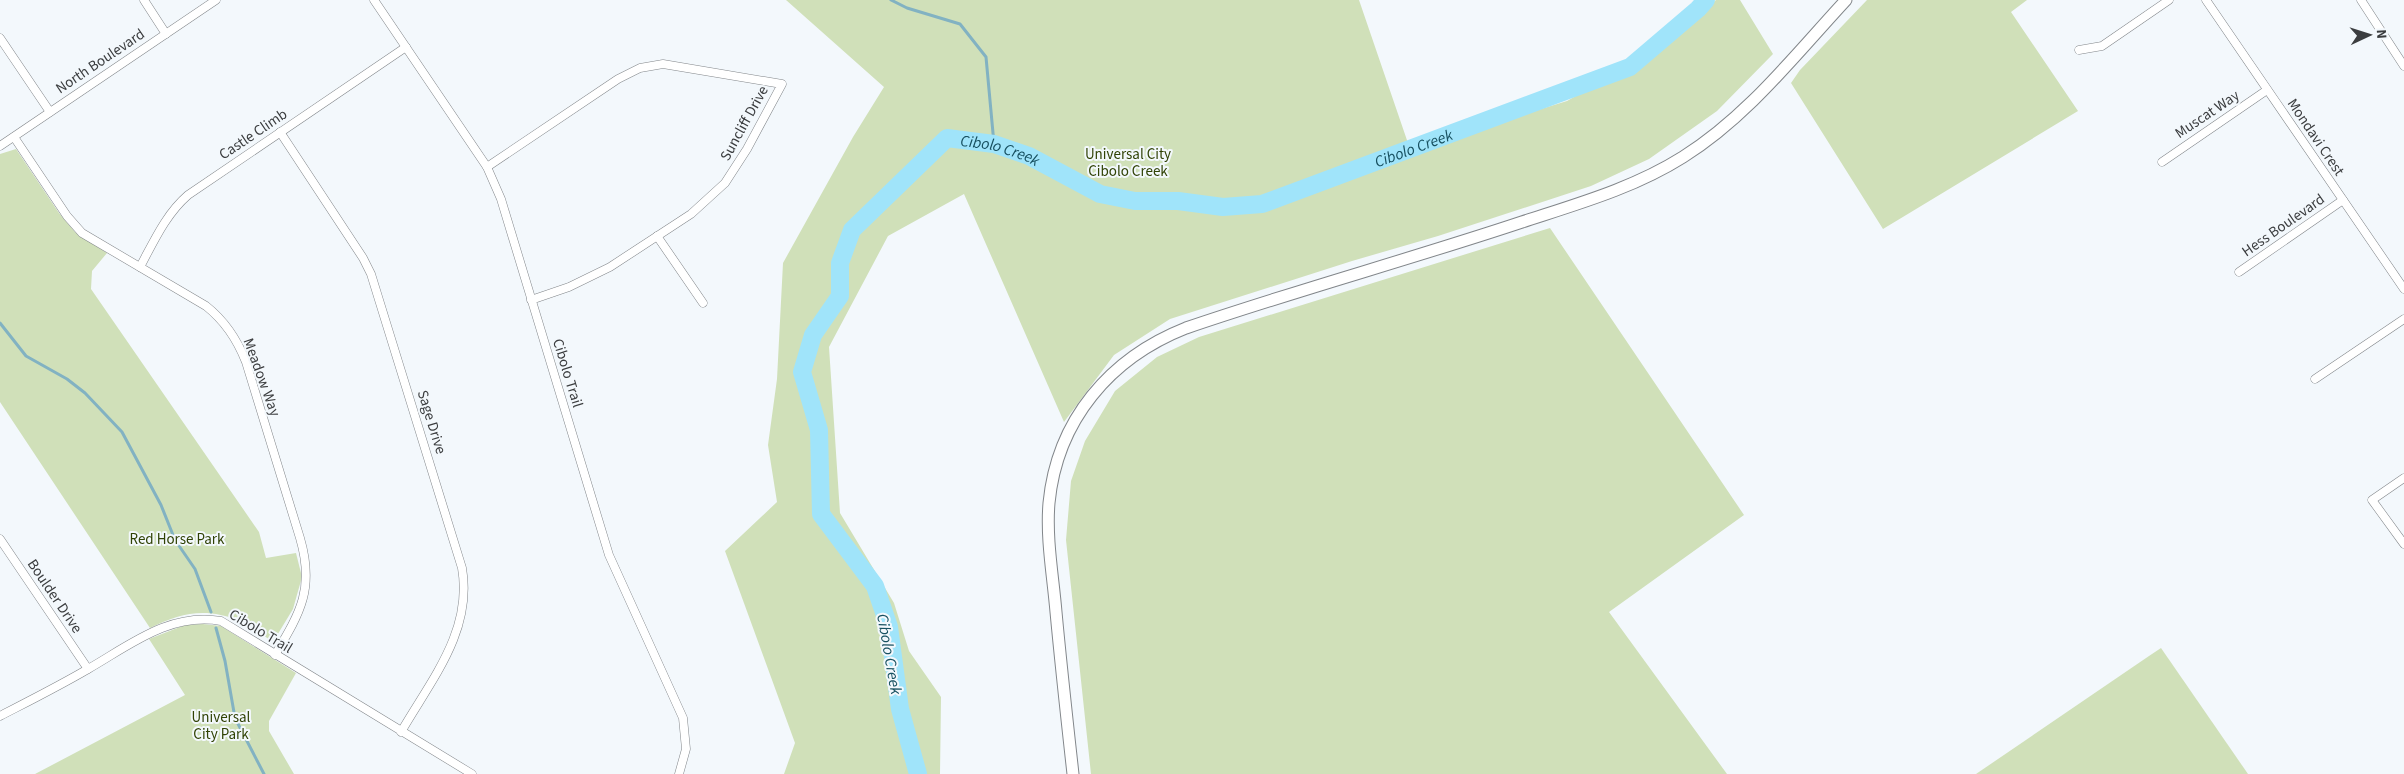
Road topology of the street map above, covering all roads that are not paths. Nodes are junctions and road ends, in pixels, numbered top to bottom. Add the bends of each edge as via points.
1 (144, 0) edge
2 (216, 0) edge
3 (374, 0) edge
4 (1846, 0) edge
5 (2169, 0) edge
6 (2206, 0) edge
7 (2361, 0) edge
8 (166, 34) junction
9 (0, 38) edge
10 (406, 47) junction
11 (2079, 50) dead end
12 (2404, 66) edge
13 (2267, 90) junction
14 (50, 112) junction
15 (280, 132) junction
16 (14, 137) junction
17 (0, 146) edge
18 (2162, 162) dead end
19 (488, 167) junction
20 (2343, 200) junction
21 (657, 236) junction
22 (140, 267) junction
23 (2239, 272) dead end
24 (2404, 290) edge
25 (531, 300) junction
26 (703, 302) dead end
27 (2404, 319) edge
28 (2315, 379) dead end
29 (2404, 478) edge
30 (0, 539) edge
31 (2404, 544) edge
32 (275, 656) junction
33 (88, 669) junction
34 (0, 716) edge
35 (401, 732) junction
36 (472, 774) edge
37 (679, 774) edge
38 (1073, 774) edge

1 - 8 street
2 - 8 street, North Boulevard
3 - 10 street, Cibolo Trail
4 - 38 main road via 1725,127 1663,169 1600,196 1446,248 1186,328 1128,359 1104,382 1083,407 1063,444 1052,479 1049,504 1051,558
5 - 11 street via 2102,46
6 - 13 street, Mondavi Crest
7 - 12 street
8 - 14 street, North Boulevard
9 - 14 street
10 - 15 street, Castle Climb
10 - 19 street, Cibolo Trail
13 - 18 street, Muscat Way
13 - 20 street, Mondavi Crest
14 - 16 street, North Boulevard
15 - 22 street, Castle Climb via 188,194 166,219
15 - 35 street, Sage Drive via 371,274 462,568 464,603 460,626
16 - 17 street, North Boulevard
16 - 22 street, Meadow Way via 82,233
19 - 21 street, Suncliff Drive via 618,79 640,68 663,64 782,84 747,150 725,183 691,214
19 - 25 street, Cibolo Trail via 501,199
20 - 23 street, Hess Boulevard
20 - 24 street, Mondavi Crest
21 - 25 street, Suncliff Drive via 589,278
21 - 26 street
22 - 32 street, Meadow Way via 215,313 233,336 246,362 307,566 307,584 299,614
25 - 37 street, Cibolo Trail via 610,555 683,718 686,749
27 - 28 street
29 - 31 street via 2372,500
30 - 33 street, Boulder Drive
32 - 33 street, Cibolo Trail via 221,622 195,619 149,632
32 - 35 street, Cibolo Trail
33 - 34 street, Cibolo Trail
35 - 36 street, Cibolo Trail

